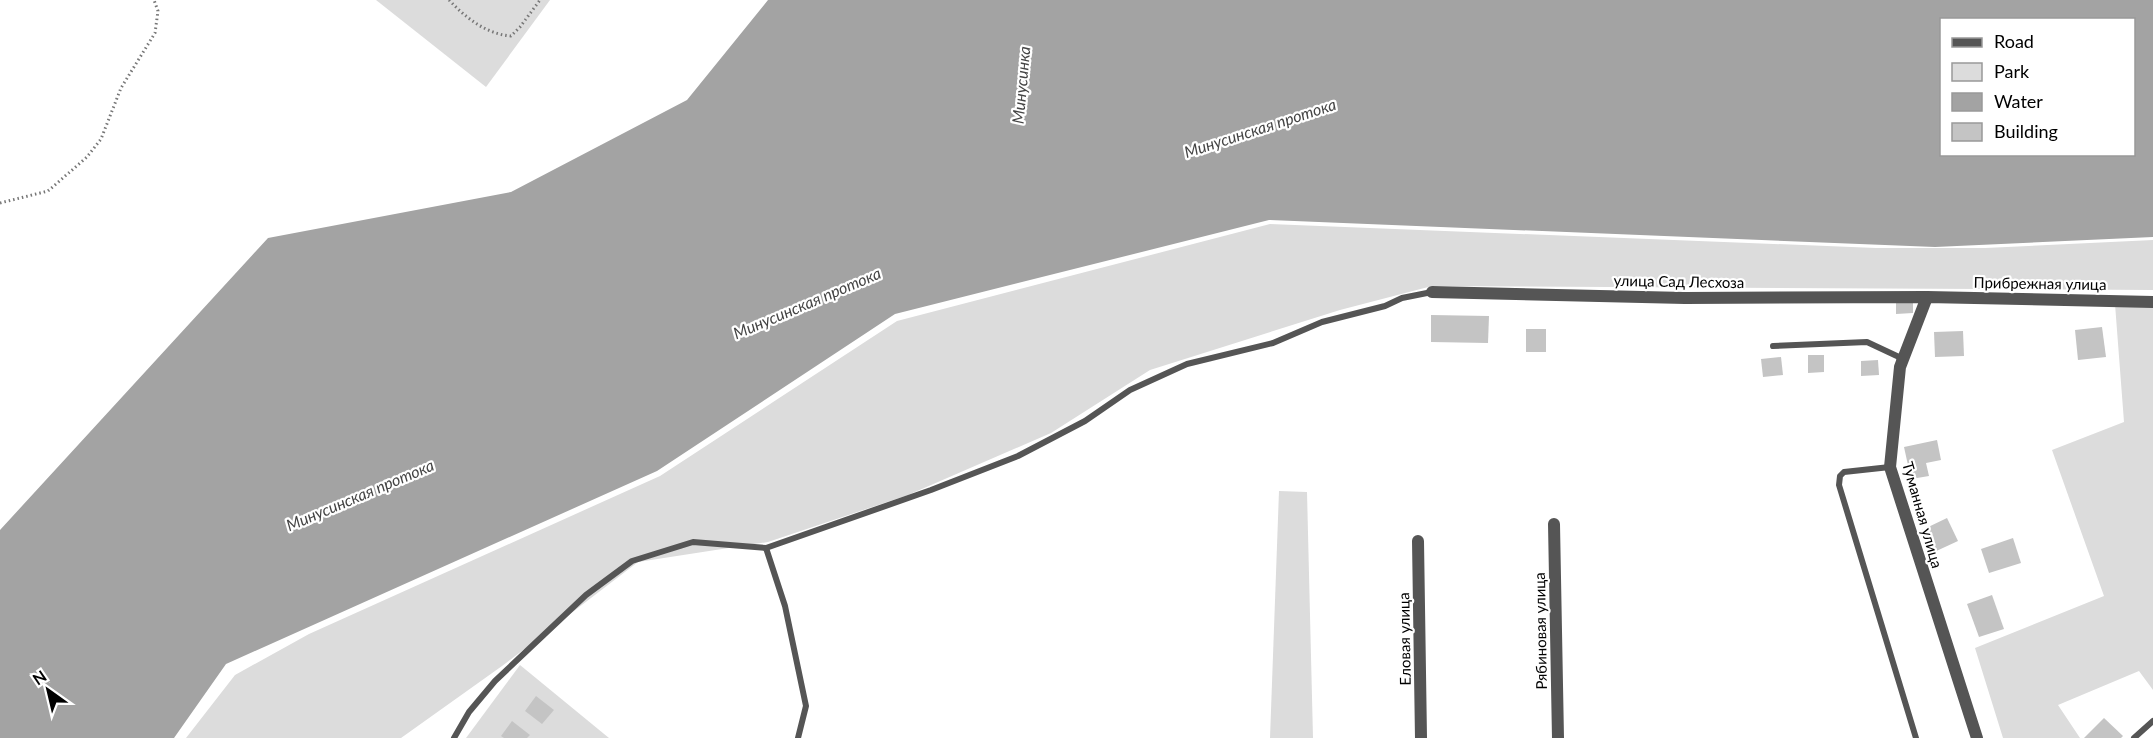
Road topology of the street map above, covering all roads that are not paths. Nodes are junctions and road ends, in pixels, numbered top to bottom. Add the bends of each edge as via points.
1 (1432, 291) joint
2 (1927, 297) junction
3 (2153, 302) edge
4 (1773, 346) dead end
5 (1901, 364) junction
6 (1890, 467) junction
7 (1554, 524) dead end
8 (1418, 541) dead end
9 (766, 548) junction
10 (2153, 721) edge
11 (454, 738) edge
12 (798, 738) edge
13 (1421, 738) edge
14 (1558, 738) edge
15 (1916, 738) edge
16 (1977, 738) edge
17 (2134, 738) edge

1 - 2 street, улица Сад Лесхоза via 1685,298
1 - 9 lane via 1322,322 1273,343 1187,364 1130,390 1085,421 1018,456
2 - 3 street, Прибрежная улица
2 - 5 street, Туманная улица
4 - 5 lane via 1867,342 1899,357
5 - 6 street, Туманная улица
6 - 15 lane via 1844,472 1839,485
6 - 16 street, Туманная улица
7 - 14 street, Рябиновая улица
8 - 13 street, Еловая улица
9 - 11 lane via 693,542 632,561 586,595 495,681 469,712
9 - 12 lane via 784,606 806,706
10 - 17 lane

